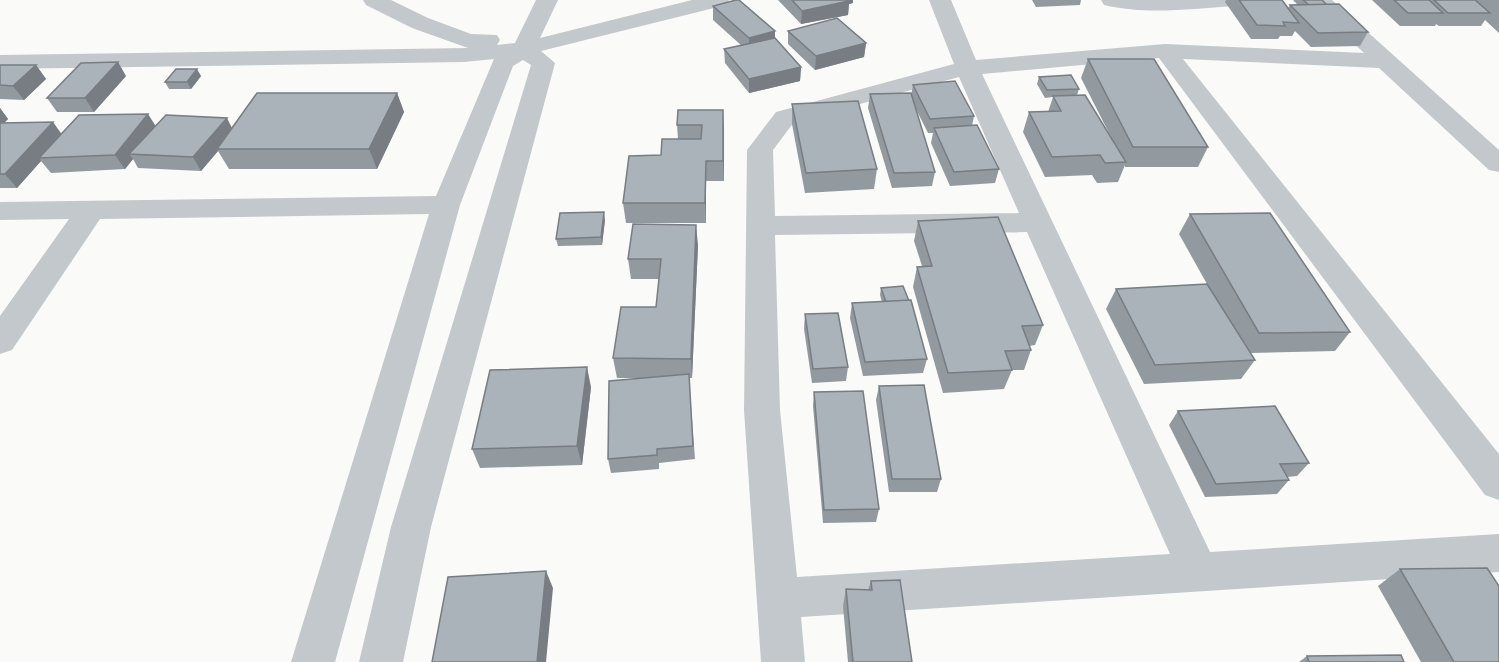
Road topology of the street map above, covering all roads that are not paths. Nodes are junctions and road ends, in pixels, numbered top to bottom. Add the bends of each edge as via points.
1 (374, 0) edge
2 (547, 0) edge
3 (635, 0) edge
4 (718, 0) edge
5 (940, 0) edge
6 (1112, 0) edge
7 (1233, 0) edge
8 (1319, 0) edge
9 (528, 37) junction
10 (1165, 51) junction
11 (1388, 61) junction
12 (0, 62) edge
13 (967, 68) junction
14 (1499, 164) edge
15 (446, 205) junction
16 (91, 210) junction
17 (0, 211) edge
18 (1038, 222) junction
19 (760, 226) junction
20 (0, 341) edge
21 (1499, 483) edge
22 (1499, 553) edge
23 (1198, 571) junction
24 (778, 597) junction
25 (313, 662) edge
26 (381, 662) edge
27 (783, 662) edge

1 - 9 street via 469,41
2 - 9 street
3 - 9 street
4 - 9 street
5 - 13 street
6 - 7 street via 1158,4
8 - 11 street
9 - 12 street via 464,56
9 - 15 street via 503,63
9 - 26 street via 543,63 411,526
10 - 11 street
10 - 13 street
10 - 21 street
11 - 14 street
13 - 18 street
13 - 19 street via 785,117 760,150
15 - 16 street
15 - 25 street
16 - 17 street
16 - 20 street
18 - 19 street
18 - 23 street
19 - 24 street via 762,410
22 - 23 street
23 - 24 street
24 - 27 street

